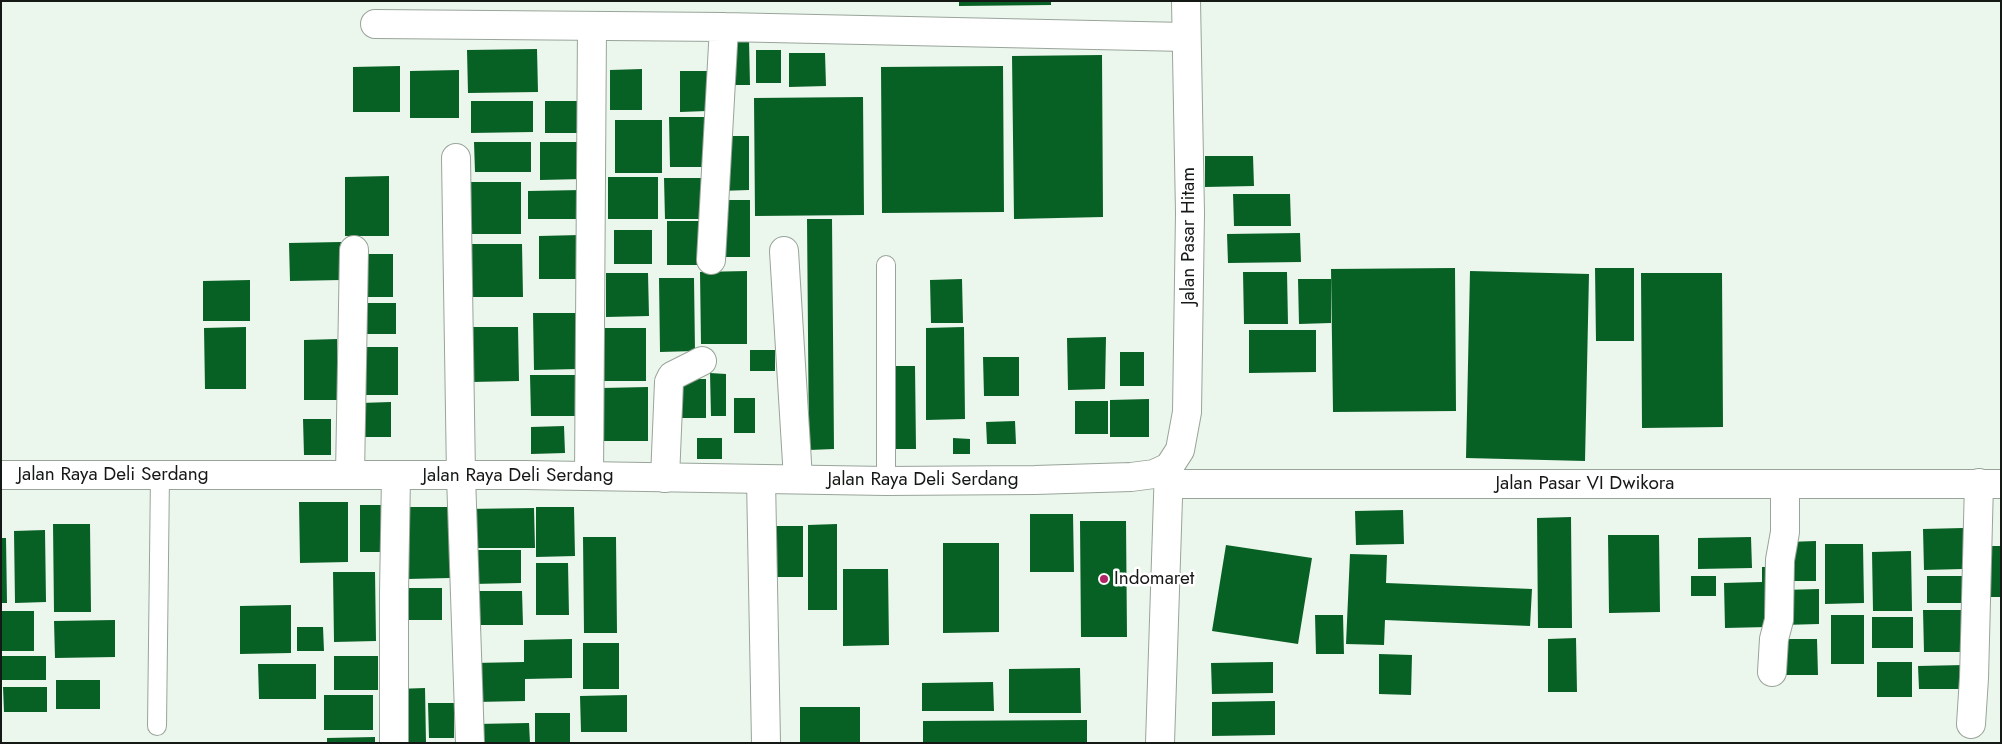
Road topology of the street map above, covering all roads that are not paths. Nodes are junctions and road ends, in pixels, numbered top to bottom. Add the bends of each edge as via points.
1 (1186, 1) edge
2 (375, 24) dead end
3 (592, 26) junction
4 (724, 27) junction
5 (1186, 37) junction
6 (456, 158) dead end
7 (354, 250) dead end
8 (784, 251) dead end
9 (711, 260) dead end
10 (886, 265) dead end
11 (702, 361) dead end
12 (160, 474) junction
13 (1, 475) edge
14 (350, 475) junction
15 (396, 476) junction
16 (461, 476) junction
17 (589, 476) junction
18 (1169, 476) junction
19 (665, 478) junction
20 (761, 479) junction
21 (798, 479) junction
22 (886, 481) junction
23 (1990, 484) edge
24 (1785, 485) junction
25 (1772, 672) dead end
26 (1971, 724) dead end
27 (157, 726) dead end
28 (394, 743) edge
29 (470, 743) edge
30 (766, 743) edge
31 (1160, 743) edge

1 - 5 street, Jalan Pasar Hitam
2 - 3 street
3 - 4 street
3 - 17 street
4 - 5 street
4 - 9 street
5 - 18 street, Jalan Pasar Hitam via 1190,213 1187,412 1180,450
6 - 16 street
7 - 14 street
8 - 21 street
10 - 22 lane
11 - 19 street via 672,376 669,382
12 - 13 street, Jalan Raya Deli Serdang
12 - 14 street, Jalan Raya Deli Serdang
12 - 27 lane
14 - 15 street, Jalan Raya Deli Serdang
15 - 16 street, Jalan Raya Deli Serdang
15 - 28 street
16 - 17 street, Jalan Raya Deli Serdang
16 - 29 street
17 - 19 street, Jalan Raya Deli Serdang
18 - 22 street, Jalan Raya Deli Serdang
18 - 24 street, Jalan Pasar VI Dwikora
18 - 31 street, Jalan Pasar Hitam
19 - 20 street, Jalan Raya Deli Serdang
20 - 21 street, Jalan Raya Deli Serdang
20 - 30 street
21 - 22 street, Jalan Raya Deli Serdang
23 - 24 street, Jalan Pasar VI Dwikora
23 - 26 street
24 - 25 street via 1786,532 1780,560 1779,620

